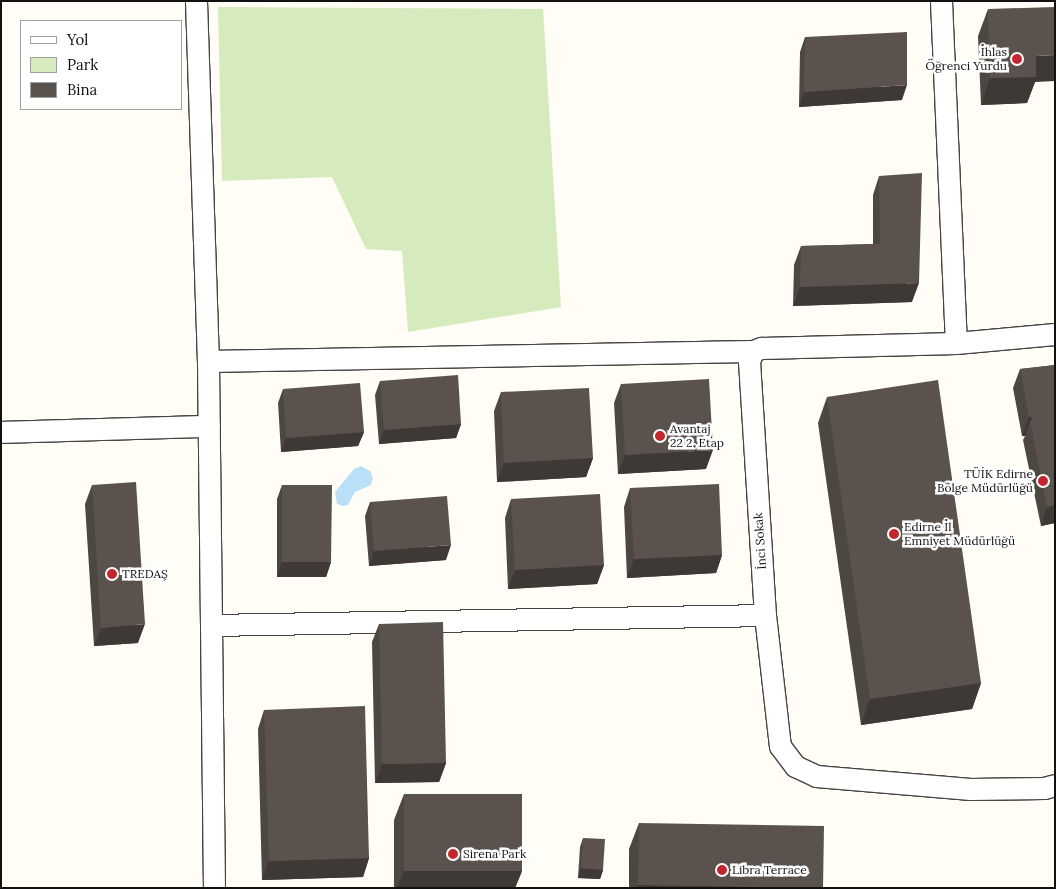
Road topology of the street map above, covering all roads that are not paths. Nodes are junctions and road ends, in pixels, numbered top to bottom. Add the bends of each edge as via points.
1 (196, 1) edge
2 (941, 1) edge
3 (1055, 334) edge
4 (956, 343) junction
5 (752, 351) junction
6 (208, 361) junction
7 (208, 426) junction
8 (1, 432) edge
9 (765, 615) junction
10 (211, 624) junction
11 (1055, 785) edge
12 (214, 888) edge

1 - 6 street
2 - 4 street
3 - 4 street
4 - 5 street via 761,348
5 - 6 street
5 - 9 street, İnci Sokak via 749,361
6 - 7 street
7 - 8 street
7 - 10 street
9 - 10 street
9 - 11 street, İnci Sokak via 780,746 795,766 816,776 970,789
10 - 12 street

